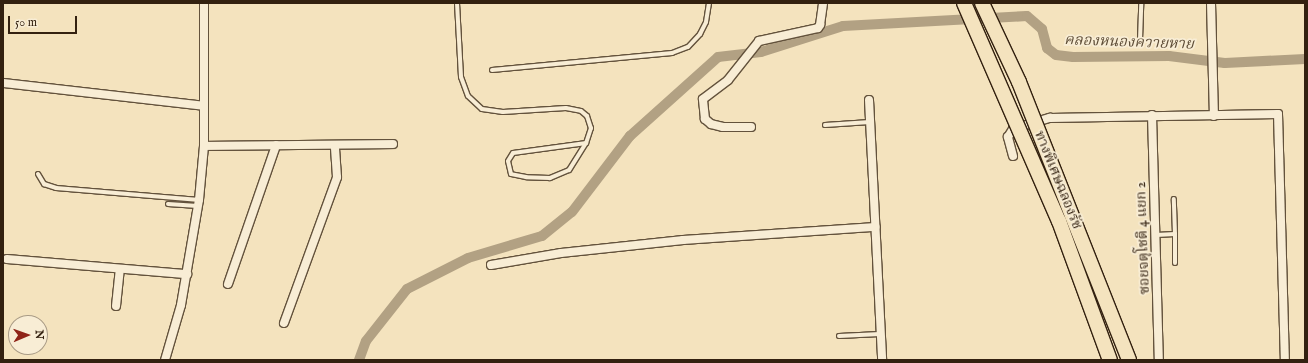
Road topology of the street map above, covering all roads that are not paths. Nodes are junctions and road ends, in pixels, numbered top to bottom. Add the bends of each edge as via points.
1 (204, 3) edge
2 (457, 3) edge
3 (708, 3) edge
4 (823, 3) edge
5 (964, 3) edge
6 (982, 3) edge
7 (1140, 3) edge
8 (1211, 3) edge
9 (1140, 40) dead end
10 (492, 70) dead end
11 (3, 83) edge
12 (869, 100) dead end
13 (204, 106) junction
14 (1152, 116) junction
15 (1214, 116) junction
16 (870, 122) junction
17 (825, 125) dead end
18 (751, 127) dead end
19 (586, 143) junction
20 (393, 144) dead end
21 (276, 145) junction
22 (335, 145) junction
23 (204, 146) junction
24 (1013, 156) dead end
25 (38, 174) dead end
26 (1174, 199) dead end
27 (198, 203) junction
28 (168, 204) dead end
29 (876, 227) junction
30 (1175, 234) junction
31 (1156, 235) junction
32 (7, 259) dead end
33 (1175, 263) dead end
34 (491, 265) dead end
35 (120, 270) junction
36 (187, 274) junction
37 (228, 284) dead end
38 (116, 306) dead end
39 (284, 323) dead end
40 (881, 334) junction
41 (839, 336) dead end
42 (165, 360) edge
43 (882, 360) edge
44 (1110, 360) edge
45 (1129, 360) edge
46 (1159, 360) edge
47 (1285, 360) edge

1 - 13 street
2 - 19 lane via 461,77 468,96 482,109 503,112 566,108 581,111 587,116 591,128
3 - 10 lane via 706,22 700,34 688,47 672,53
4 - 18 street via 818,28 760,41 728,80 706,96 702,109 705,119 711,124 723,127
5 - 44 highway, ทางพิเศษฉลองรัช, bridge via 1059,221
6 - 45 highway, ทางพิเศษฉลองรัช, bridge via 1019,82
7 - 9 lane
8 - 15 street
11 - 13 street
12 - 16 street
13 - 23 street
14 - 15 street
14 - 24 street via 1050,118 1013,129 1008,137
14 - 31 street, ซอยจตุโชติ 4 แยก 2
15 - 47 street via 1278,114
16 - 17 lane
16 - 29 street
19 - 19 lane via 517,151 510,156 508,168 511,174 518,177 560,175 577,162
20 - 22 street
21 - 22 street
21 - 23 street
21 - 37 street
22 - 39 street via 337,177
23 - 27 street
25 - 27 lane via 44,184 56,188
26 - 30 lane
27 - 28 lane
27 - 36 street
29 - 34 street via 682,240 561,252
29 - 40 street
30 - 31 lane
30 - 33 lane
31 - 46 street, ซอยจตุโชติ 4 แยก 2
32 - 35 street
35 - 36 street
35 - 38 street
36 - 42 street
40 - 41 lane
40 - 43 street

